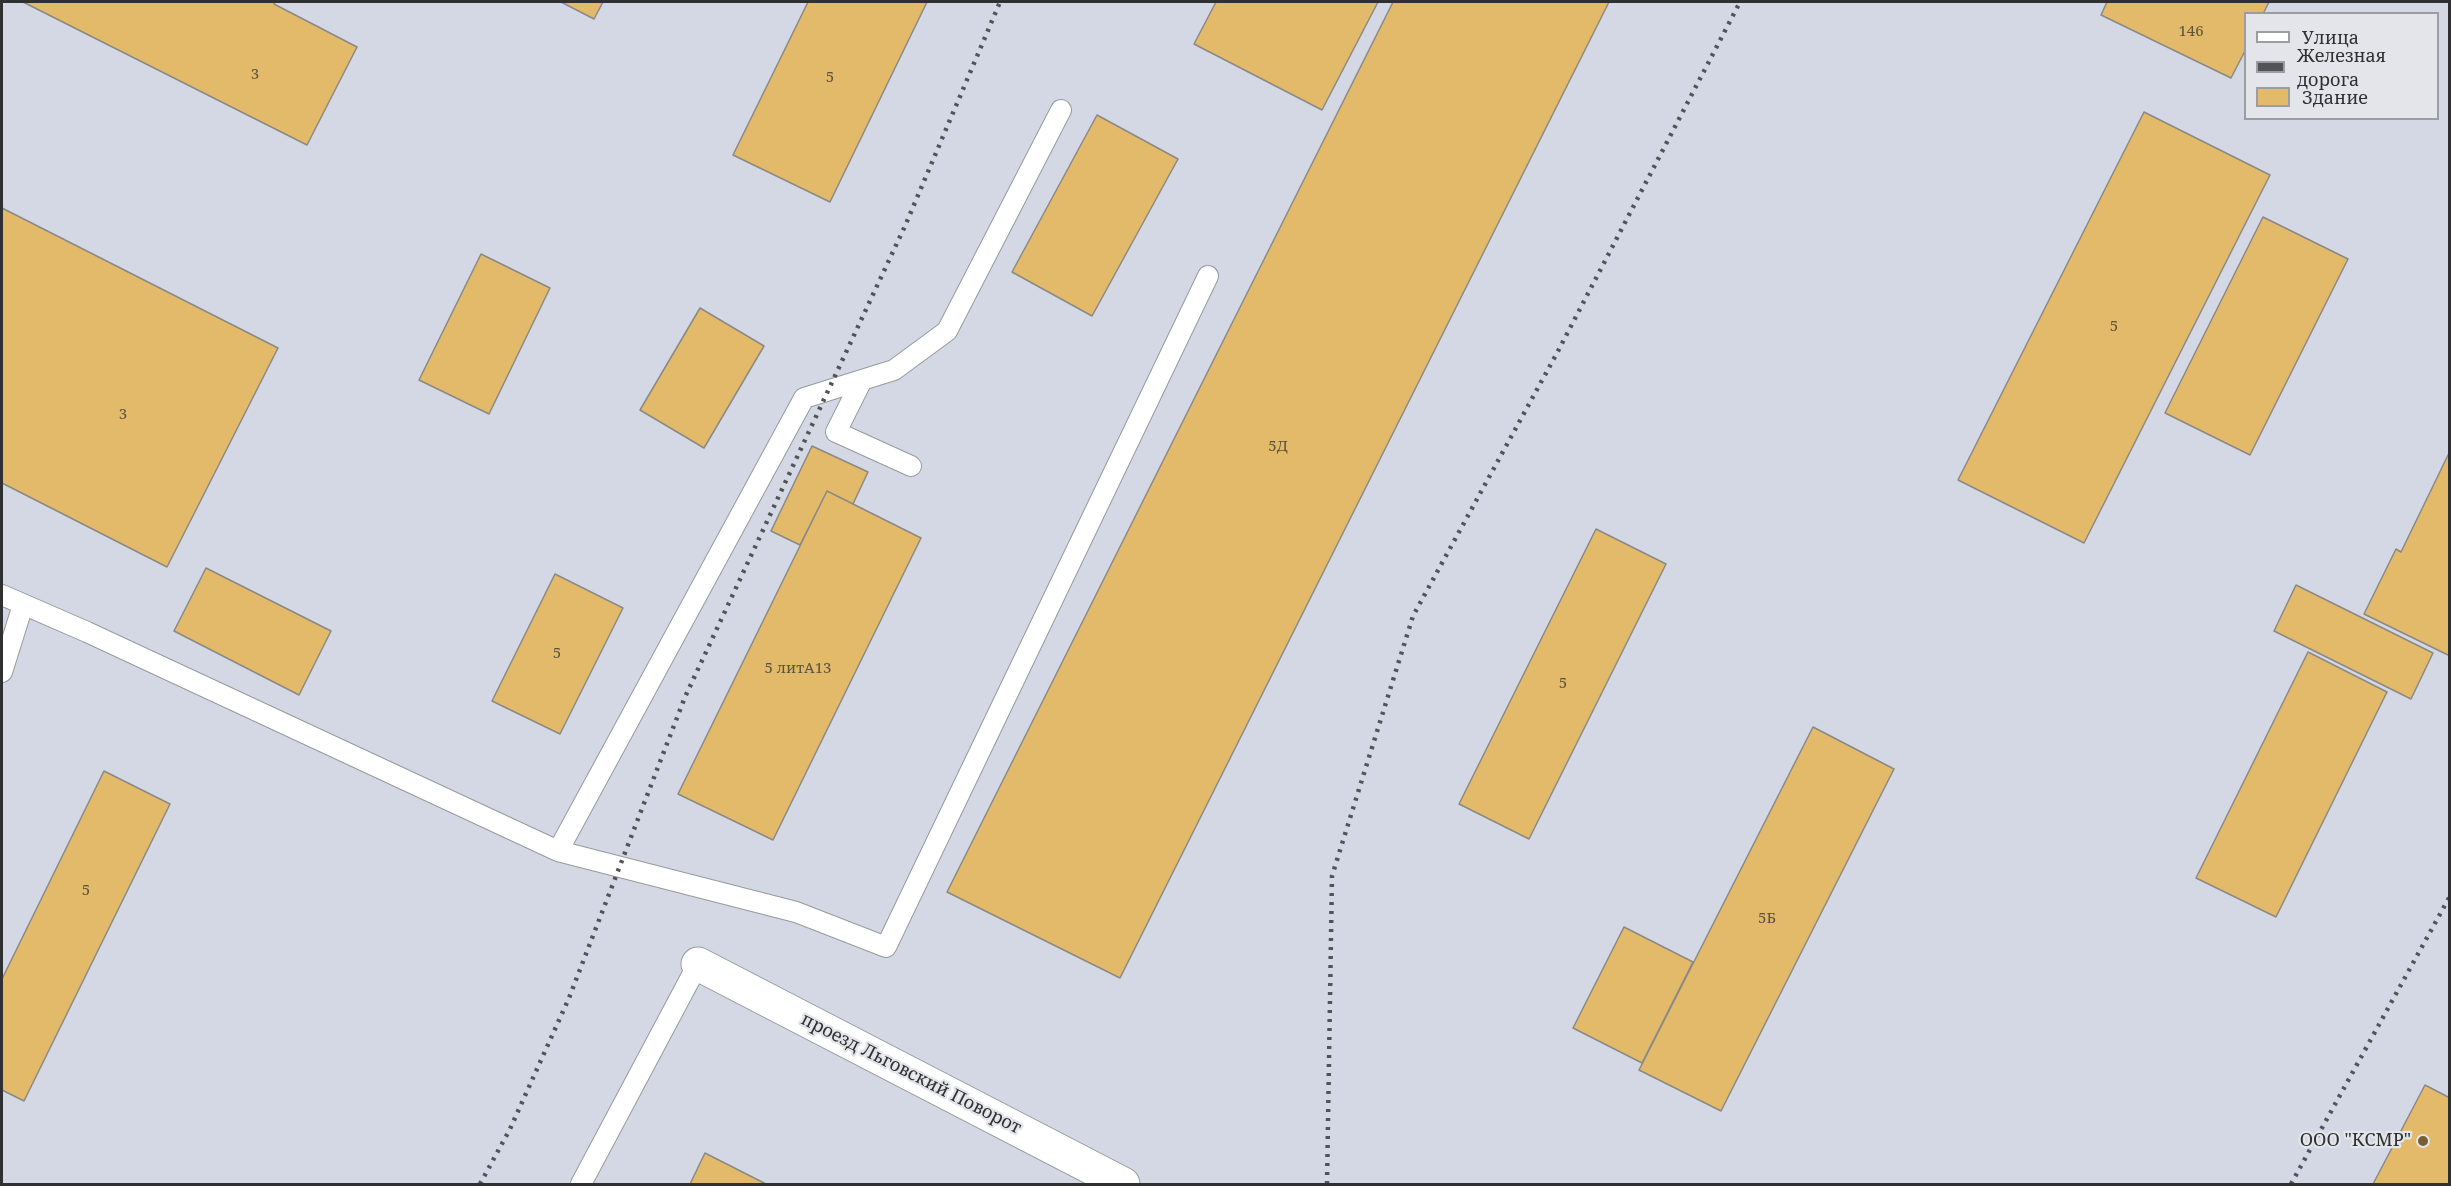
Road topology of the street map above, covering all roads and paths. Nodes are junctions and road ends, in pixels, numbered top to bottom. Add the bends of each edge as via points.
1 (1061, 110) dead end
2 (1208, 276) dead end
3 (862, 380) junction
4 (911, 466) dead end
5 (2, 595) edge
6 (23, 605) junction
7 (2, 672) edge
8 (558, 851) junction
9 (698, 964) joint
10 (581, 1185) edge
11 (1123, 1185) edge

1 - 3 lane via 946,331 894,370
2 - 8 lane via 886,947 796,912
3 - 4 lane via 836,432
3 - 8 lane via 804,398
5 - 6 lane
6 - 7 lane
6 - 8 lane
9 - 10 lane
9 - 11 street, проезд Льговский Поворот

